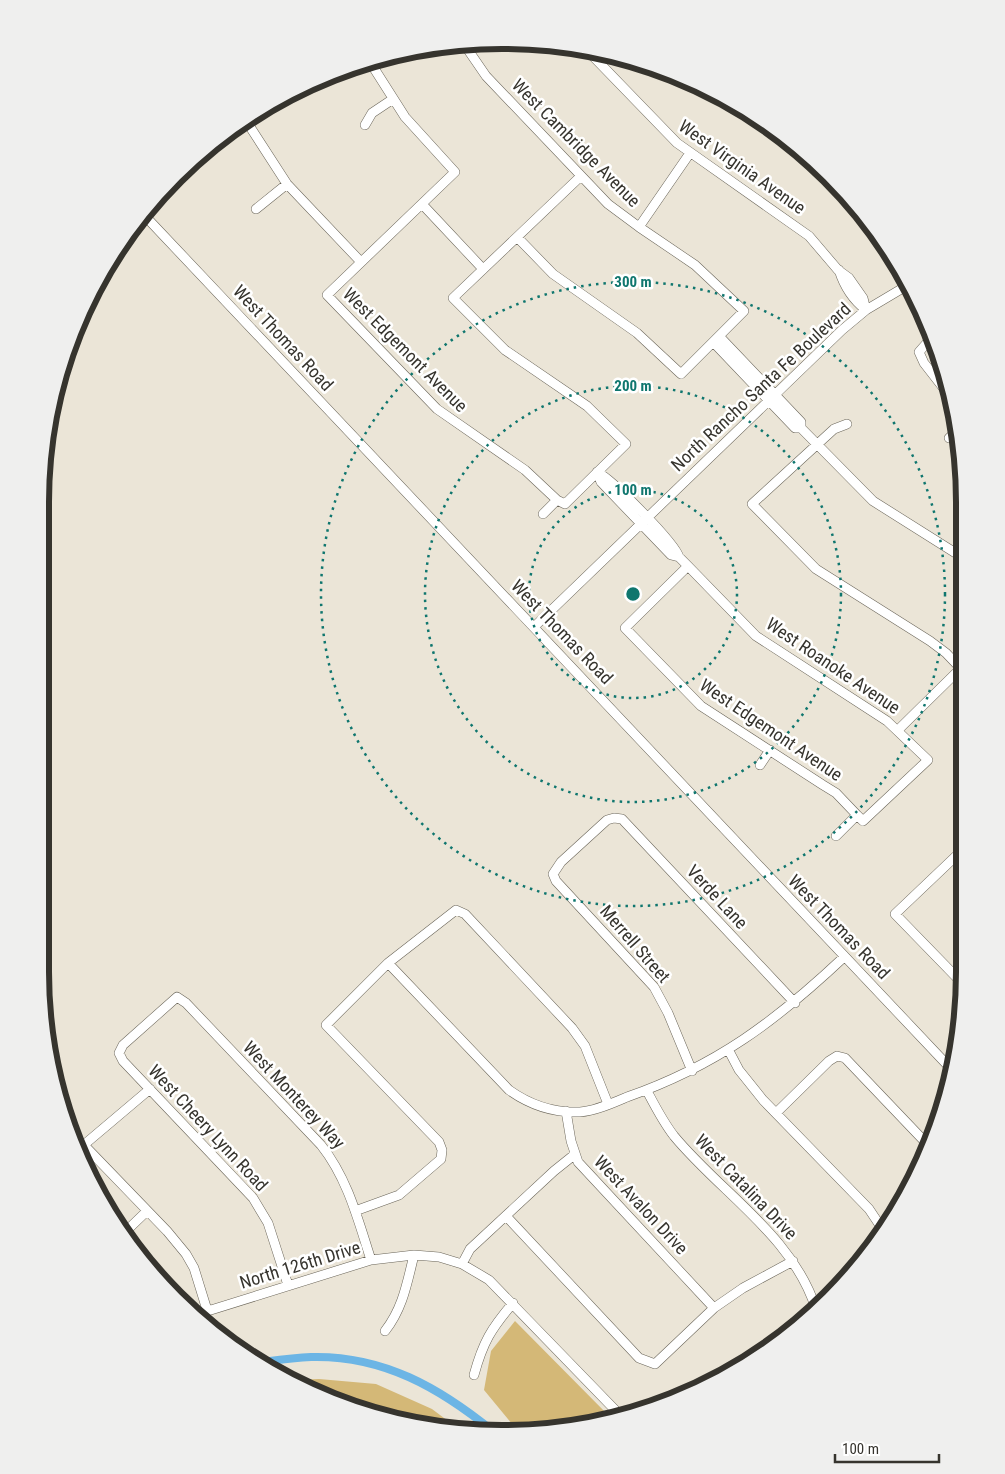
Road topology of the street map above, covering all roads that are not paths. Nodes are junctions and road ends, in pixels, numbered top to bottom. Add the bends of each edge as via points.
1 (468, 50) edge
2 (594, 58) edge
3 (374, 68) edge
4 (393, 99) junction
5 (365, 125) dead end
6 (249, 126) edge
7 (690, 153) junction
8 (581, 176) junction
9 (288, 184) junction
10 (422, 204) junction
11 (256, 209) dead end
12 (148, 219) edge
13 (639, 228) junction
14 (518, 237) junction
15 (361, 262) junction
16 (483, 269) junction
17 (902, 289) edge
18 (866, 310) junction
19 (716, 339) junction
20 (927, 343) edge
21 (941, 385) edge
22 (772, 398) junction
23 (848, 424) dead end
24 (817, 444) junction
25 (598, 472) junction
26 (556, 500) junction
27 (543, 514) dead end
28 (644, 521) junction
29 (956, 553) edge
30 (688, 566) junction
31 (535, 626) junction
32 (956, 664) edge
33 (956, 677) edge
34 (899, 729) junction
35 (770, 750) junction
36 (760, 765) dead end
37 (857, 815) junction
38 (836, 836) dead end
39 (956, 856) edge
40 (554, 874) joint
41 (844, 957) junction
42 (388, 963) junction
43 (956, 977) edge
44 (795, 1003) junction
45 (729, 1051) junction
46 (119, 1053) joint
47 (947, 1065) edge
48 (692, 1071) junction
49 (150, 1089) junction
50 (647, 1091) junction
51 (608, 1104) junction
52 (566, 1111) junction
53 (776, 1113) junction
54 (924, 1140) edge
55 (83, 1146) edge
56 (86, 1151) edge
57 (574, 1155) junction
58 (147, 1211) junction
59 (355, 1211) junction
60 (506, 1216) junction
61 (879, 1225) edge
62 (129, 1229) edge
63 (414, 1255) junction
64 (371, 1260) junction
65 (793, 1262) junction
66 (462, 1264) junction
67 (288, 1285) junction
68 (814, 1301) edge
69 (513, 1303) junction
70 (714, 1308) junction
71 (207, 1310) junction
72 (202, 1312) edge
73 (385, 1331) dead end
74 (474, 1375) dead end
75 (616, 1411) edge

1 - 8 street, West Cambridge Avenue via 486,76
2 - 7 street, West Virginia Avenue via 667,135
3 - 4 street
4 - 5 street via 372,113
4 - 10 street via 412,126 455,172
6 - 9 street, West Edgemont Avenue
7 - 13 street
7 - 18 street, West Virginia Avenue via 799,227 838,270 854,299
8 - 13 street, West Cambridge Avenue via 608,204
8 - 14 street
9 - 11 street
9 - 15 street, West Edgemont Avenue
10 - 15 street
10 - 16 street
12 - 31 street, West Thomas Road
13 - 19 street, West Cambridge Avenue via 695,265 744,311
14 - 16 street
14 - 19 street via 552,274 637,332 681,374
15 - 26 street, West Edgemont Avenue via 327,295 437,409 525,470
16 - 25 street via 453,298 505,350 587,406 626,444
17 - 18 street, North Rancho Santa Fe Boulevard
18 - 22 street, North Rancho Santa Fe Boulevard
19 - 22 street
20 - 21 street via 919,352
22 - 24 street via 795,428 801,428
22 - 28 street, North Rancho Santa Fe Boulevard
23 - 24 street via 834,429
24 - 29 street via 872,501
24 - 32 street via 752,504 816,570 930,642
25 - 26 street via 565,504
25 - 28 street, West Roanoke Avenue via 601,482
26 - 27 street
28 - 30 street, West Roanoke Avenue via 671,555 679,557
28 - 31 street, North Rancho Santa Fe Boulevard
30 - 34 street, West Roanoke Avenue via 756,636
30 - 35 street, West Edgemont Avenue via 625,628 697,703
31 - 41 street, West Thomas Road
33 - 34 street
34 - 37 street, West Roanoke Avenue via 928,760 863,821
35 - 36 street
35 - 37 street, West Edgemont Avenue via 836,794
37 - 38 street
39 - 43 street via 895,914
40 - 44 street, Verde Lane via 561,862 600,826 614,818 622,820
40 - 48 street, Merrell Street via 556,882 654,987
41 - 44 street
41 - 47 street, West Thomas Road
42 - 51 street via 456,910 465,914 572,1028 585,1046
42 - 52 street via 509,1090 544,1109
42 - 59 street, North 126th Drive via 326,1025 439,1142 441,1158 400,1195
44 - 45 street
45 - 48 street
45 - 53 street via 750,1084
46 - 49 street, West Cheery Lynn Road
46 - 59 street, West Monterey Way via 177,998 186,1003 321,1145 344,1180
48 - 50 street
49 - 55 street
49 - 67 street, West Cheery Lynn Road via 253,1198 268,1223
50 - 51 street
50 - 65 street, West Catalina Drive via 674,1136
51 - 52 street via 581,1112
52 - 57 street, West Avalon Drive
53 - 54 street via 829,1060 837,1056 845,1058
53 - 61 street via 869,1209
56 - 58 street
57 - 60 street
57 - 70 street, West Avalon Drive
58 - 62 street
58 - 71 street via 186,1254 194,1268
59 - 64 street, West Monterey Way
60 - 66 street via 470,1249
60 - 70 street via 639,1358 647,1362 655,1364
63 - 64 street, North 126th Drive
63 - 66 street
63 - 73 street via 404,1299
64 - 67 street, North 126th Drive
65 - 68 street, West Catalina Drive via 810,1288
65 - 70 street via 743,1288
66 - 69 street via 489,1280
67 - 71 street, North 126th Drive
69 - 74 street via 482,1345
69 - 75 street
71 - 72 street, North 126th Drive

